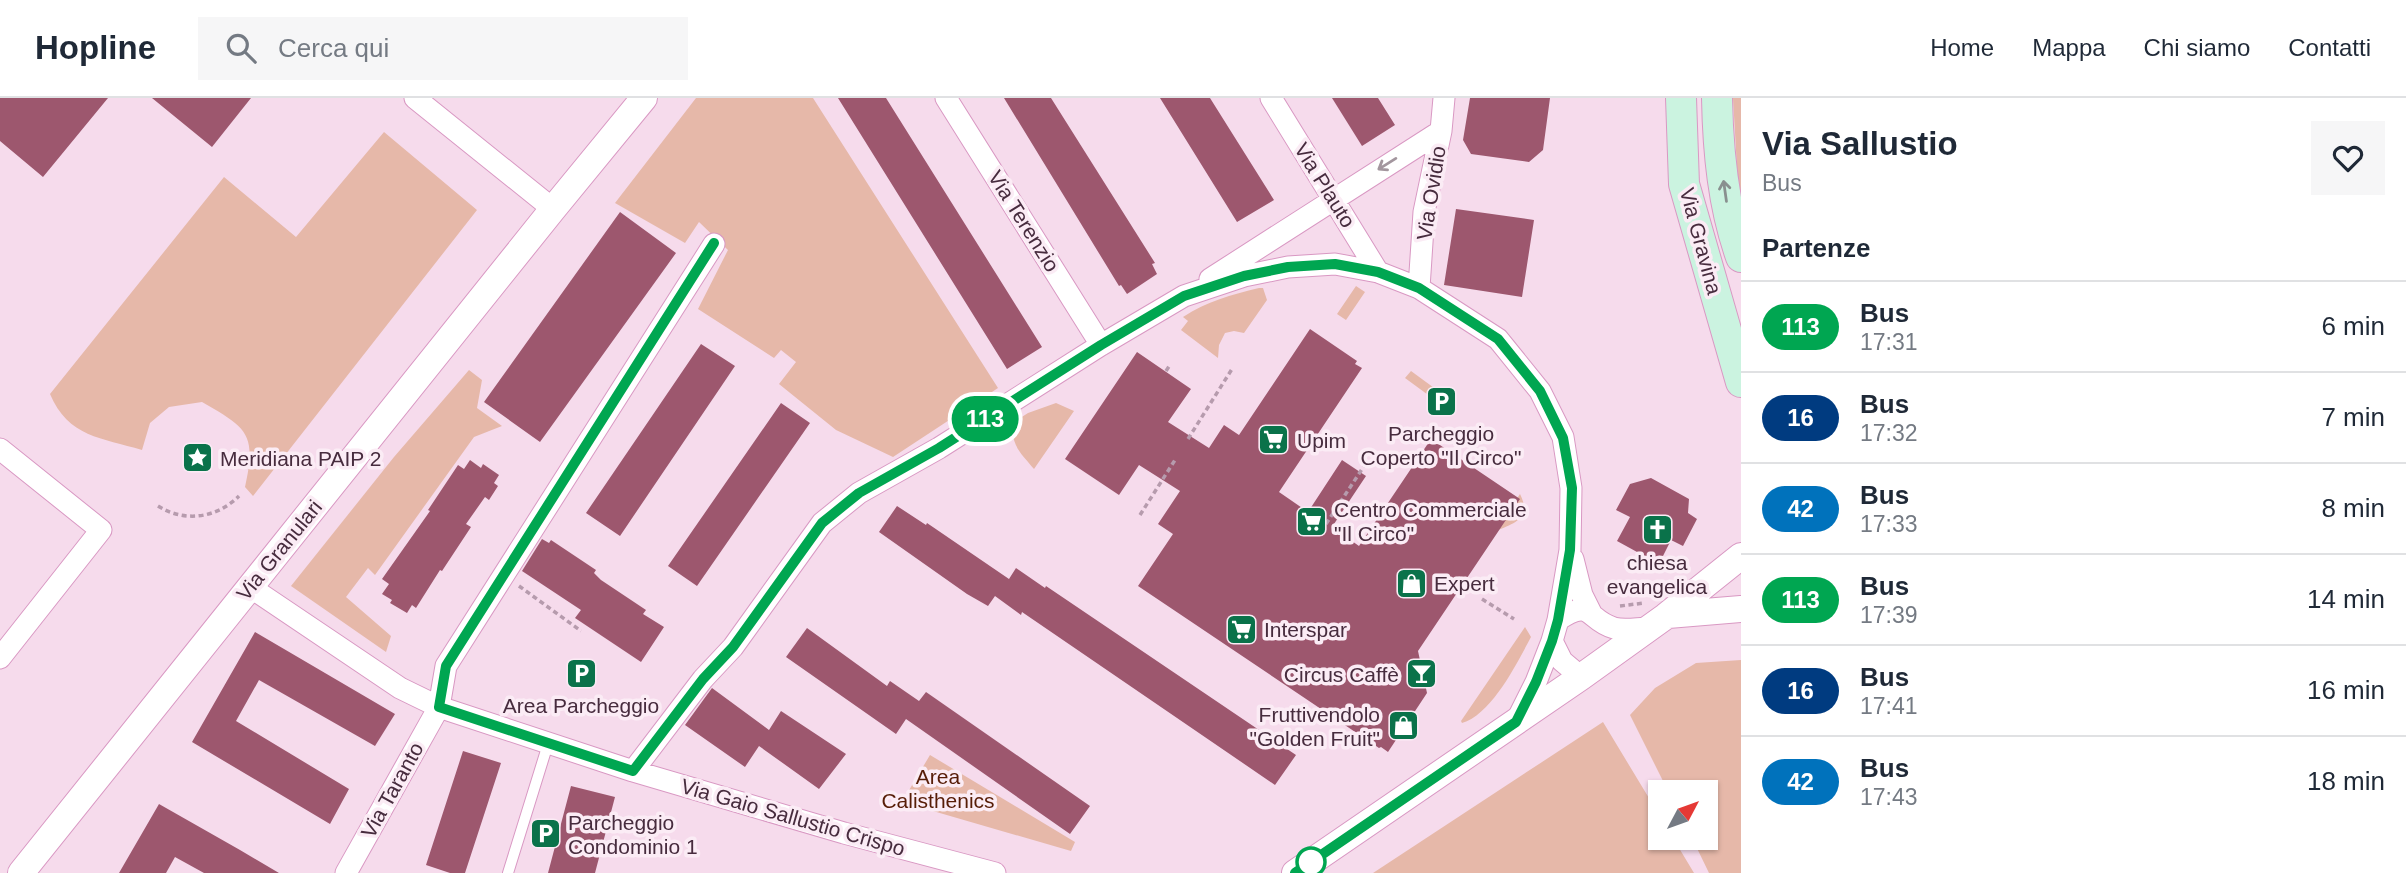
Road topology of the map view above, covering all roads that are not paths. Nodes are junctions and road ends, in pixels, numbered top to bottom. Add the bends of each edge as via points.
1 (644, 98) edge
2 (946, 98) edge
3 (1271, 98) edge
4 (1444, 98) edge
5 (1681, 98) edge
6 (1717, 98) edge
7 (427, 104) edge
8 (1441, 131) junction
9 (1333, 198) junction
10 (553, 209) junction
11 (714, 243) dead end
12 (1741, 257) edge
13 (1378, 272) junction
14 (1419, 288) junction
15 (1184, 296) junction
16 (1101, 345) junction
17 (1741, 382) edge
18 (0, 449) edge
19 (1570, 550) junction
20 (1741, 556) edge
21 (250, 587) junction
22 (1741, 609) edge
23 (1591, 613) junction
24 (1558, 620) junction
25 (1658, 622) junction
26 (1552, 641) junction
27 (0, 658) edge
28 (1581, 677) junction
29 (439, 707) junction
30 (1516, 722) junction
31 (548, 744) junction
32 (633, 771) junction
33 (989, 872) edge
34 (21, 873) edge
35 (346, 873) edge
36 (508, 873) edge
37 (1295, 873) edge

1 - 10 street, Via Granulari
2 - 16 street, Via Terenzio
3 - 9 street, Via Plauto
4 - 8 street, Via Ovidio
5 - 17 main road, Via Gravina via 1684,184
12 -> 6 main road, Via Gravina via 1730,226 1718,143
7 - 10 street
8 -> 9 street
8 - 14 street, Via Ovidio via 1423,212
9 - 13 street, Via Plauto
9 - 15 street
10 - 21 street, Via Granulari
11 - 29 street via 446,666
13 - 14 street
13 - 15 street via 1335,264 1288,267
14 - 19 street via 1498,339 1540,391 1563,438 1572,488
15 - 16 street
16 - 32 street via 859,493 822,523 733,647
18 - 27 street via 101,530
19 - 23 street
19 - 24 street
20 - 25 street
21 - 29 street, Via Gaio Sallustio Crispo via 400,688
21 - 34 street, Via Granulari
22 - 25 street
23 - 24 street via 1581,609
23 - 25 street via 1615,629
24 - 26 street
25 - 28 street
26 - 28 street via 1562,661
26 - 30 street
28 - 30 street
29 - 31 street, Via Gaio Sallustio Crispo
29 - 35 street, Via Taranto
30 - 37 street
31 - 32 street, Via Gaio Sallustio Crispo
31 - 36 lane
32 - 33 street, Via Gaio Sallustio Crispo

